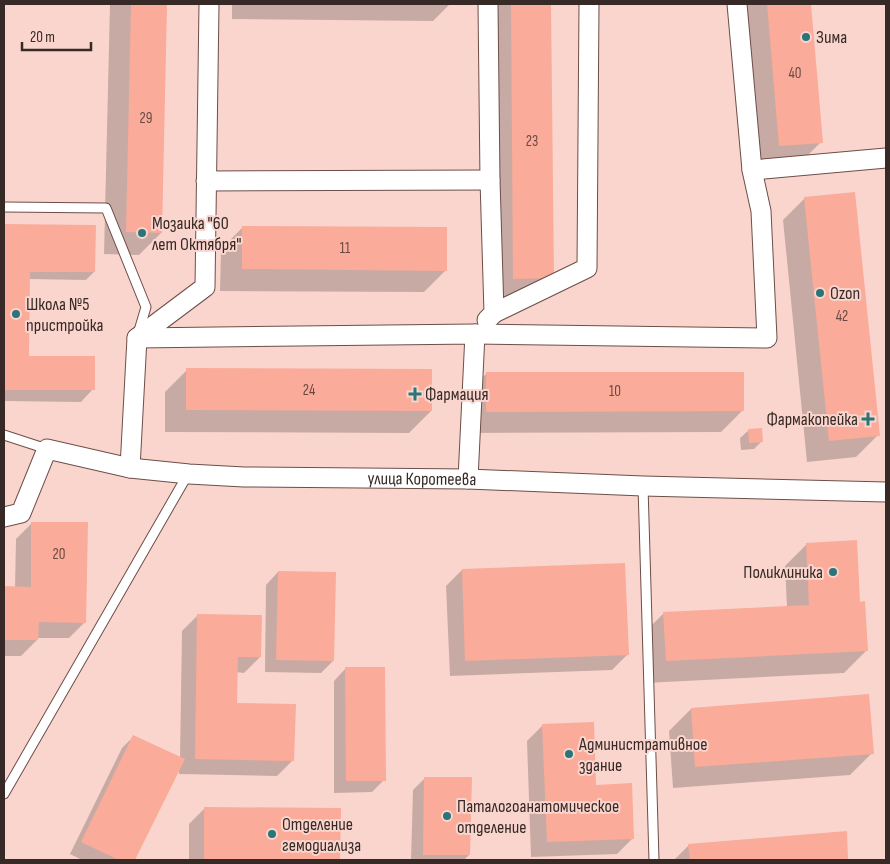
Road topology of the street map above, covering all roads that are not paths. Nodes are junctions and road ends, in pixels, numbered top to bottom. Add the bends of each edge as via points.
1 (209, 4) edge
2 (488, 4) edge
3 (589, 4) edge
4 (737, 4) edge
5 (886, 158) edge
6 (752, 170) junction
7 (490, 180) junction
8 (206, 181) junction
9 (4, 207) edge
10 (494, 313) junction
11 (475, 334) junction
12 (137, 338) junction
13 (4, 435) edge
14 (47, 449) junction
15 (130, 468) junction
16 (188, 474) junction
17 (468, 479) junction
18 (643, 486) junction
19 (886, 492) edge
20 (4, 517) edge
21 (4, 794) edge
22 (654, 860) edge

1 - 8 street
2 - 7 street
3 - 10 street via 587,268
4 - 6 street
5 - 6 street
6 - 11 street via 761,211 767,338
7 - 8 street
7 - 10 street
8 - 12 street via 205,287
9 - 12 lane via 106,208 146,307
10 - 11 street
11 - 12 street
11 - 17 street
12 - 15 street
13 - 14 lane
14 - 15 street, улица Коротеева
14 - 20 street via 21,513
15 - 16 street, улица Коротеева
16 - 17 street, улица Коротеева
16 - 21 lane
17 - 18 street, улица Коротеева
18 - 19 street, улица Коротеева
18 - 22 lane

